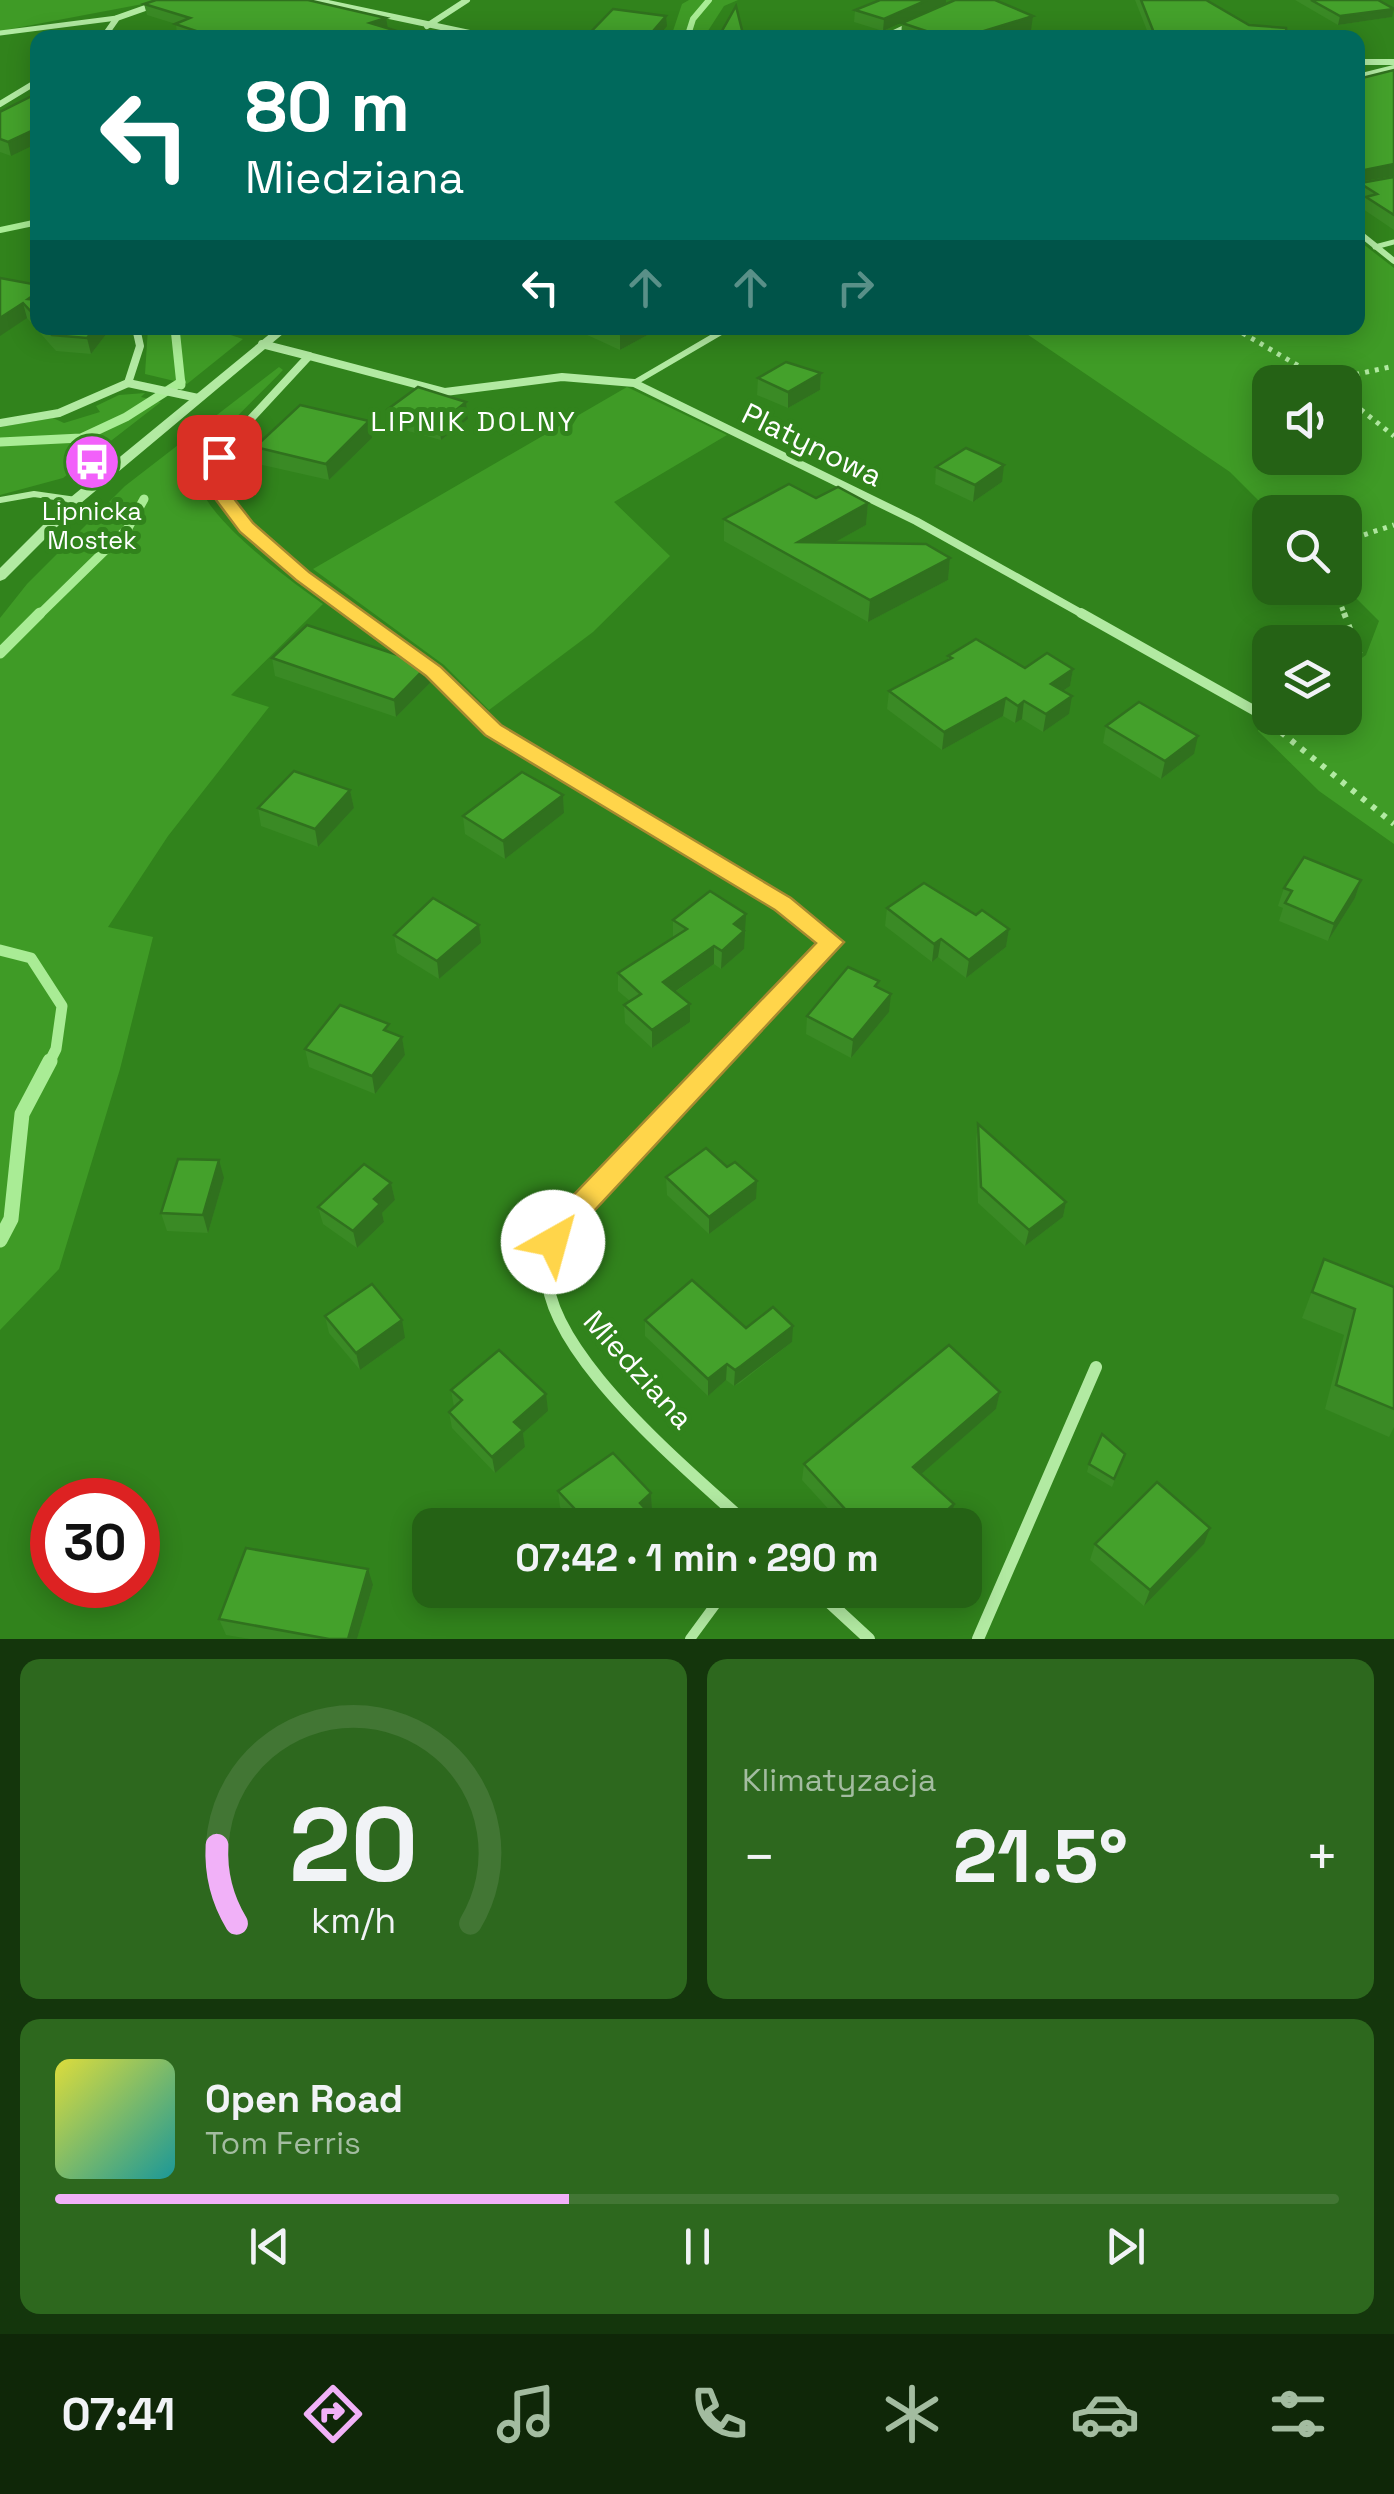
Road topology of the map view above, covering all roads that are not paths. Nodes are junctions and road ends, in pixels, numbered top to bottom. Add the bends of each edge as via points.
1 (168, 0) edge
2 (314, 0) edge
3 (467, 0) edge
4 (930, 16) edge
5 (117, 18) junction
6 (427, 26) junction
7 (109, 30) edge
8 (449, 30) edge
9 (898, 30) edge
10 (0, 33) edge
11 (1365, 63) edge
12 (1394, 65) edge
13 (1365, 75) edge
14 (30, 86) edge
15 (0, 104) edge
16 (1365, 238) edge
17 (1394, 242) edge
18 (1375, 247) junction
19 (1394, 261) edge
20 (138, 335) edge
21 (274, 335) edge
22 (716, 335) edge
23 (262, 344) junction
24 (309, 356) junction
25 (634, 382) junction
26 (128, 383) junction
27 (198, 398) junction
28 (0, 423) edge
29 (0, 500) edge
30 (76, 500) junction
31 (0, 576) edge
32 (1252, 709) edge
33 (1096, 1367) dead end
34 (731, 1508) edge
35 (713, 1608) edge
36 (835, 1608) edge
37 (690, 1639) edge
38 (868, 1639) edge
39 (978, 1639) edge

1 - 5 street
2 - 6 street
3 - 6 street
4 - 9 street
5 - 7 street
5 - 10 lane
6 - 8 street
11 - 12 street
12 - 13 street
14 - 15 street
16 - 18 street
17 - 18 lane
18 - 19 street
20 - 26 street
21 - 23 street
22 - 25 lane
23 - 24 street
23 - 27 street
24 - 25 street, Platynowa via 445,392 562,377
24 - 34 street, Miedziana via 232,439 214,472 216,488 246,528 434,672 493,730 783,904 832,942 571,1217 553,1242 546,1275 564,1333 608,1387
25 - 32 street, Platynowa via 916,521
26 - 27 street
26 - 28 street via 59,413
27 - 30 street
29 - 30 lane via 34,494
30 - 31 street
33 - 39 street
35 - 37 lane
36 - 38 street

